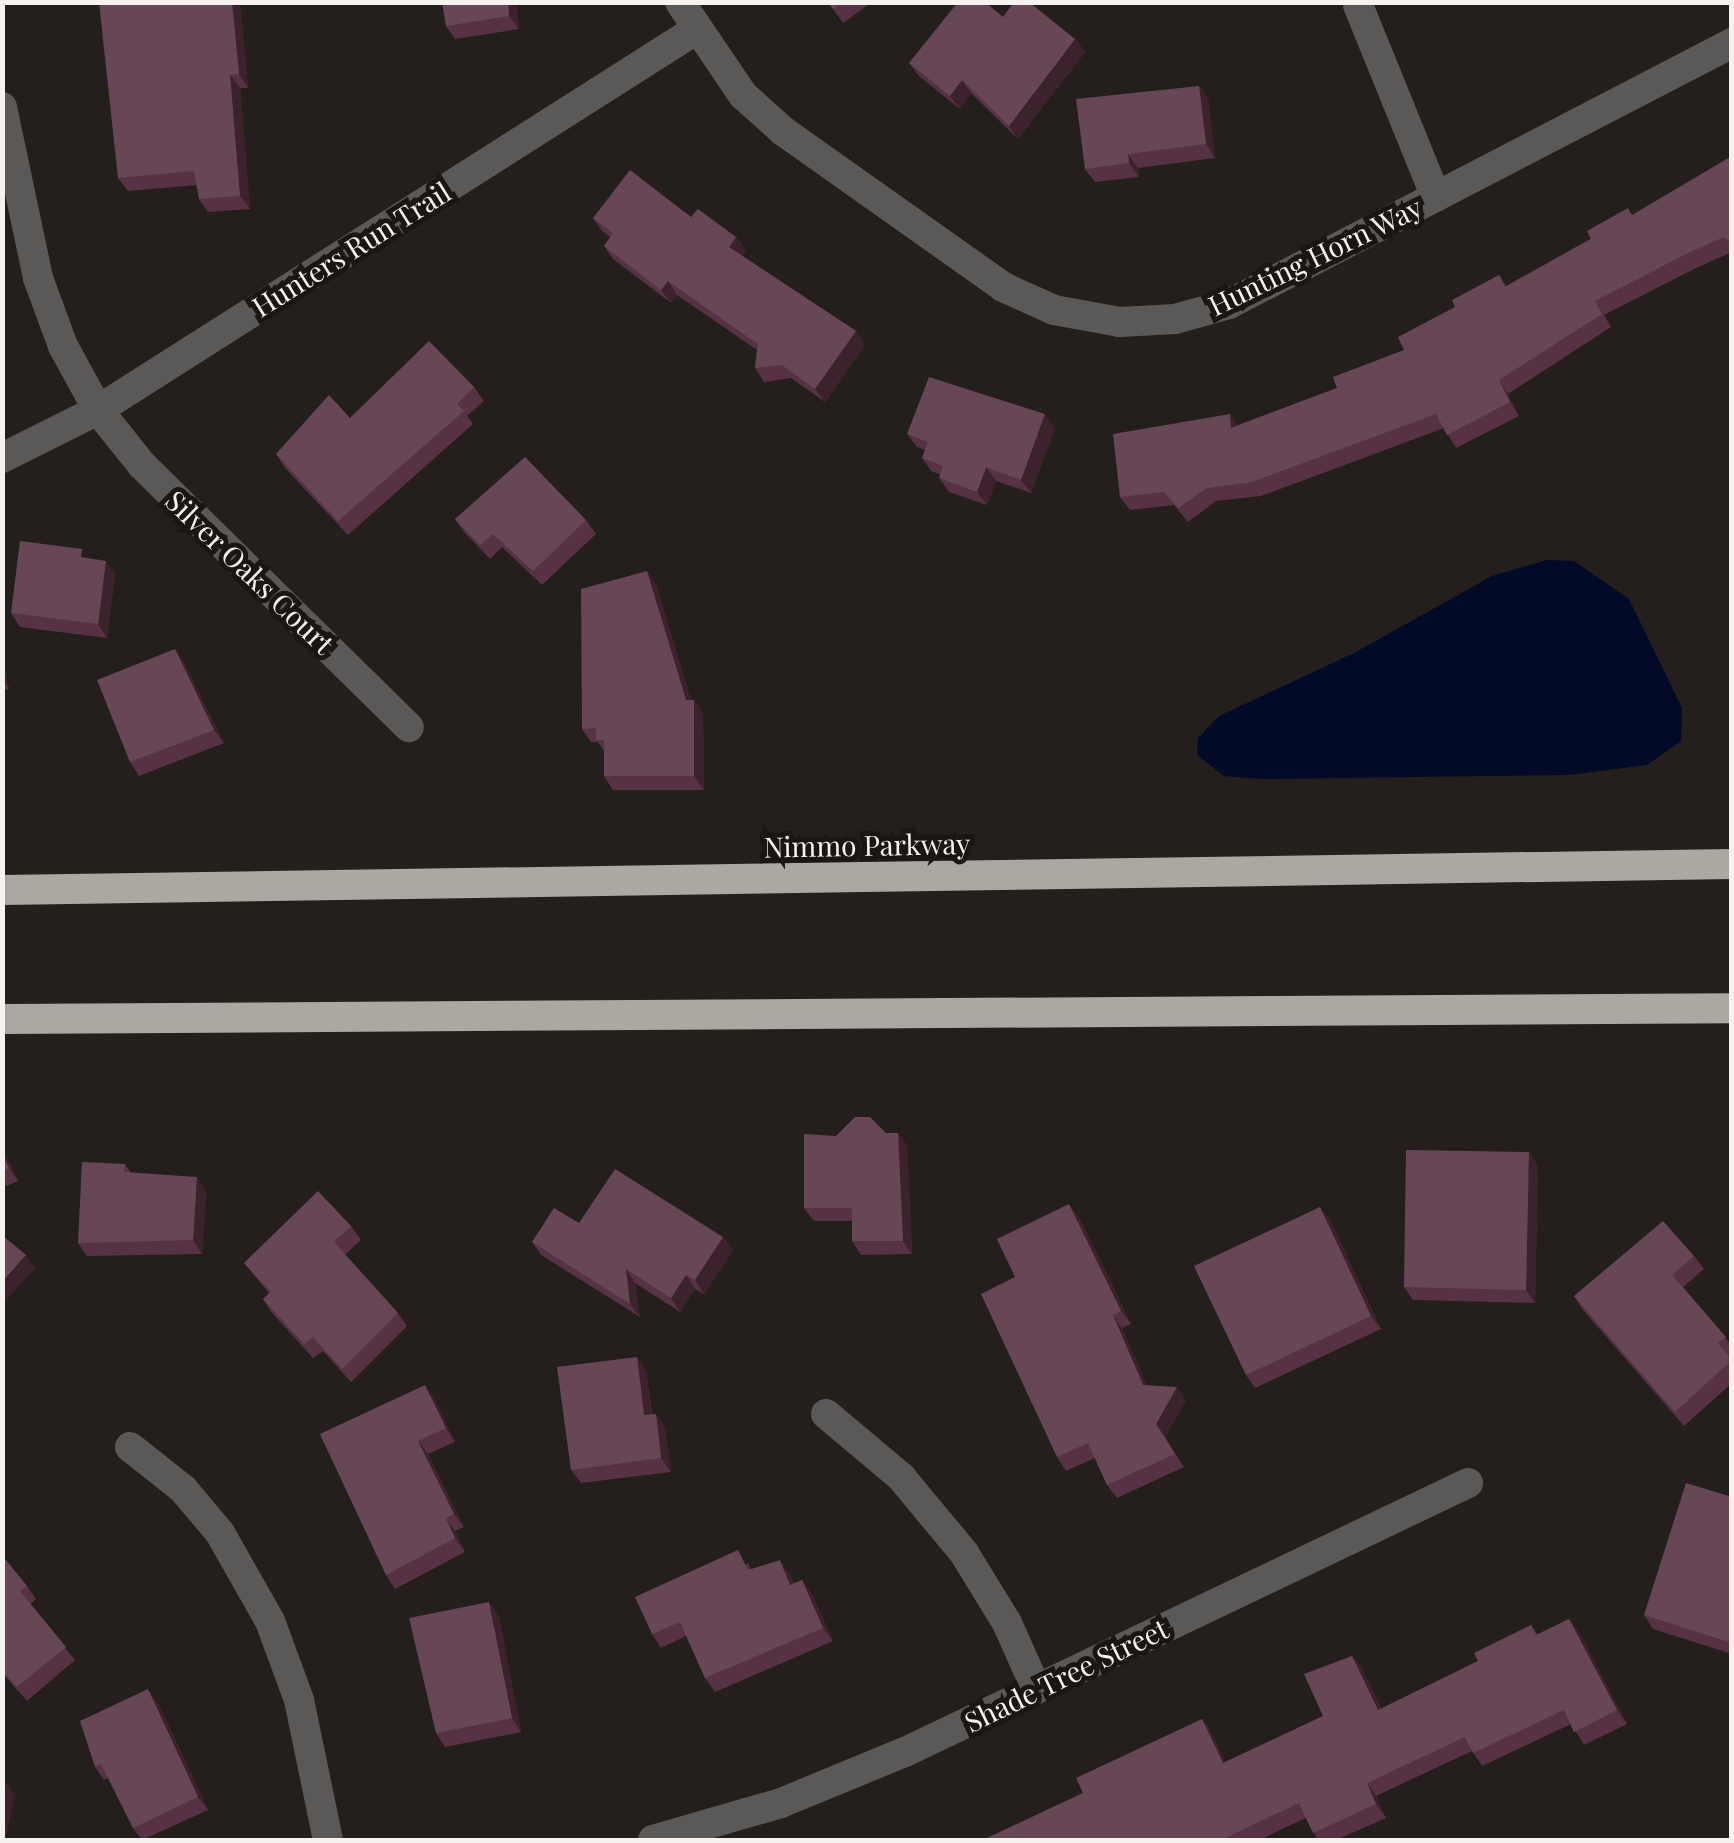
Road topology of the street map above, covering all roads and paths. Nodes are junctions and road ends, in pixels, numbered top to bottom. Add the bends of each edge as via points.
1 (680, 2) edge
2 (1358, 6) dead end
3 (694, 30) junction
4 (1732, 43) edge
5 (2, 107) edge
6 (1436, 197) junction
7 (98, 410) junction
8 (2, 458) edge
9 (409, 727) dead end
10 (1732, 864) edge
11 (2, 890) edge
12 (1732, 1008) edge
13 (2, 1019) edge
14 (826, 1414) dead end
15 (130, 1447) dead end
16 (1468, 1482) dead end
17 (1036, 1688) junction
18 (328, 1840) edge
19 (652, 1840) edge

1 - 3 street, Hunting Horn Way
2 - 6 street
3 - 6 street, Hunting Horn Way via 744,95 783,131 1003,287 1054,310 1120,322 1175,319 1228,304
3 - 7 street, Hunters Run Trail
4 - 6 street, Hunting Horn Way
5 - 7 street, Silver Oaks Court via 38,278 63,346
7 - 8 street, Hunters Run Trail
7 - 9 street, Silver Oaks Court via 142,465
10 - 11 highway, Nimmo Parkway
12 - 13 highway
14 - 17 street via 901,1477 964,1553
15 - 18 street via 183,1489 220,1533 270,1620 299,1700
16 - 17 street, Shade Tree Street
17 - 19 street, Shade Tree Street via 781,1803

